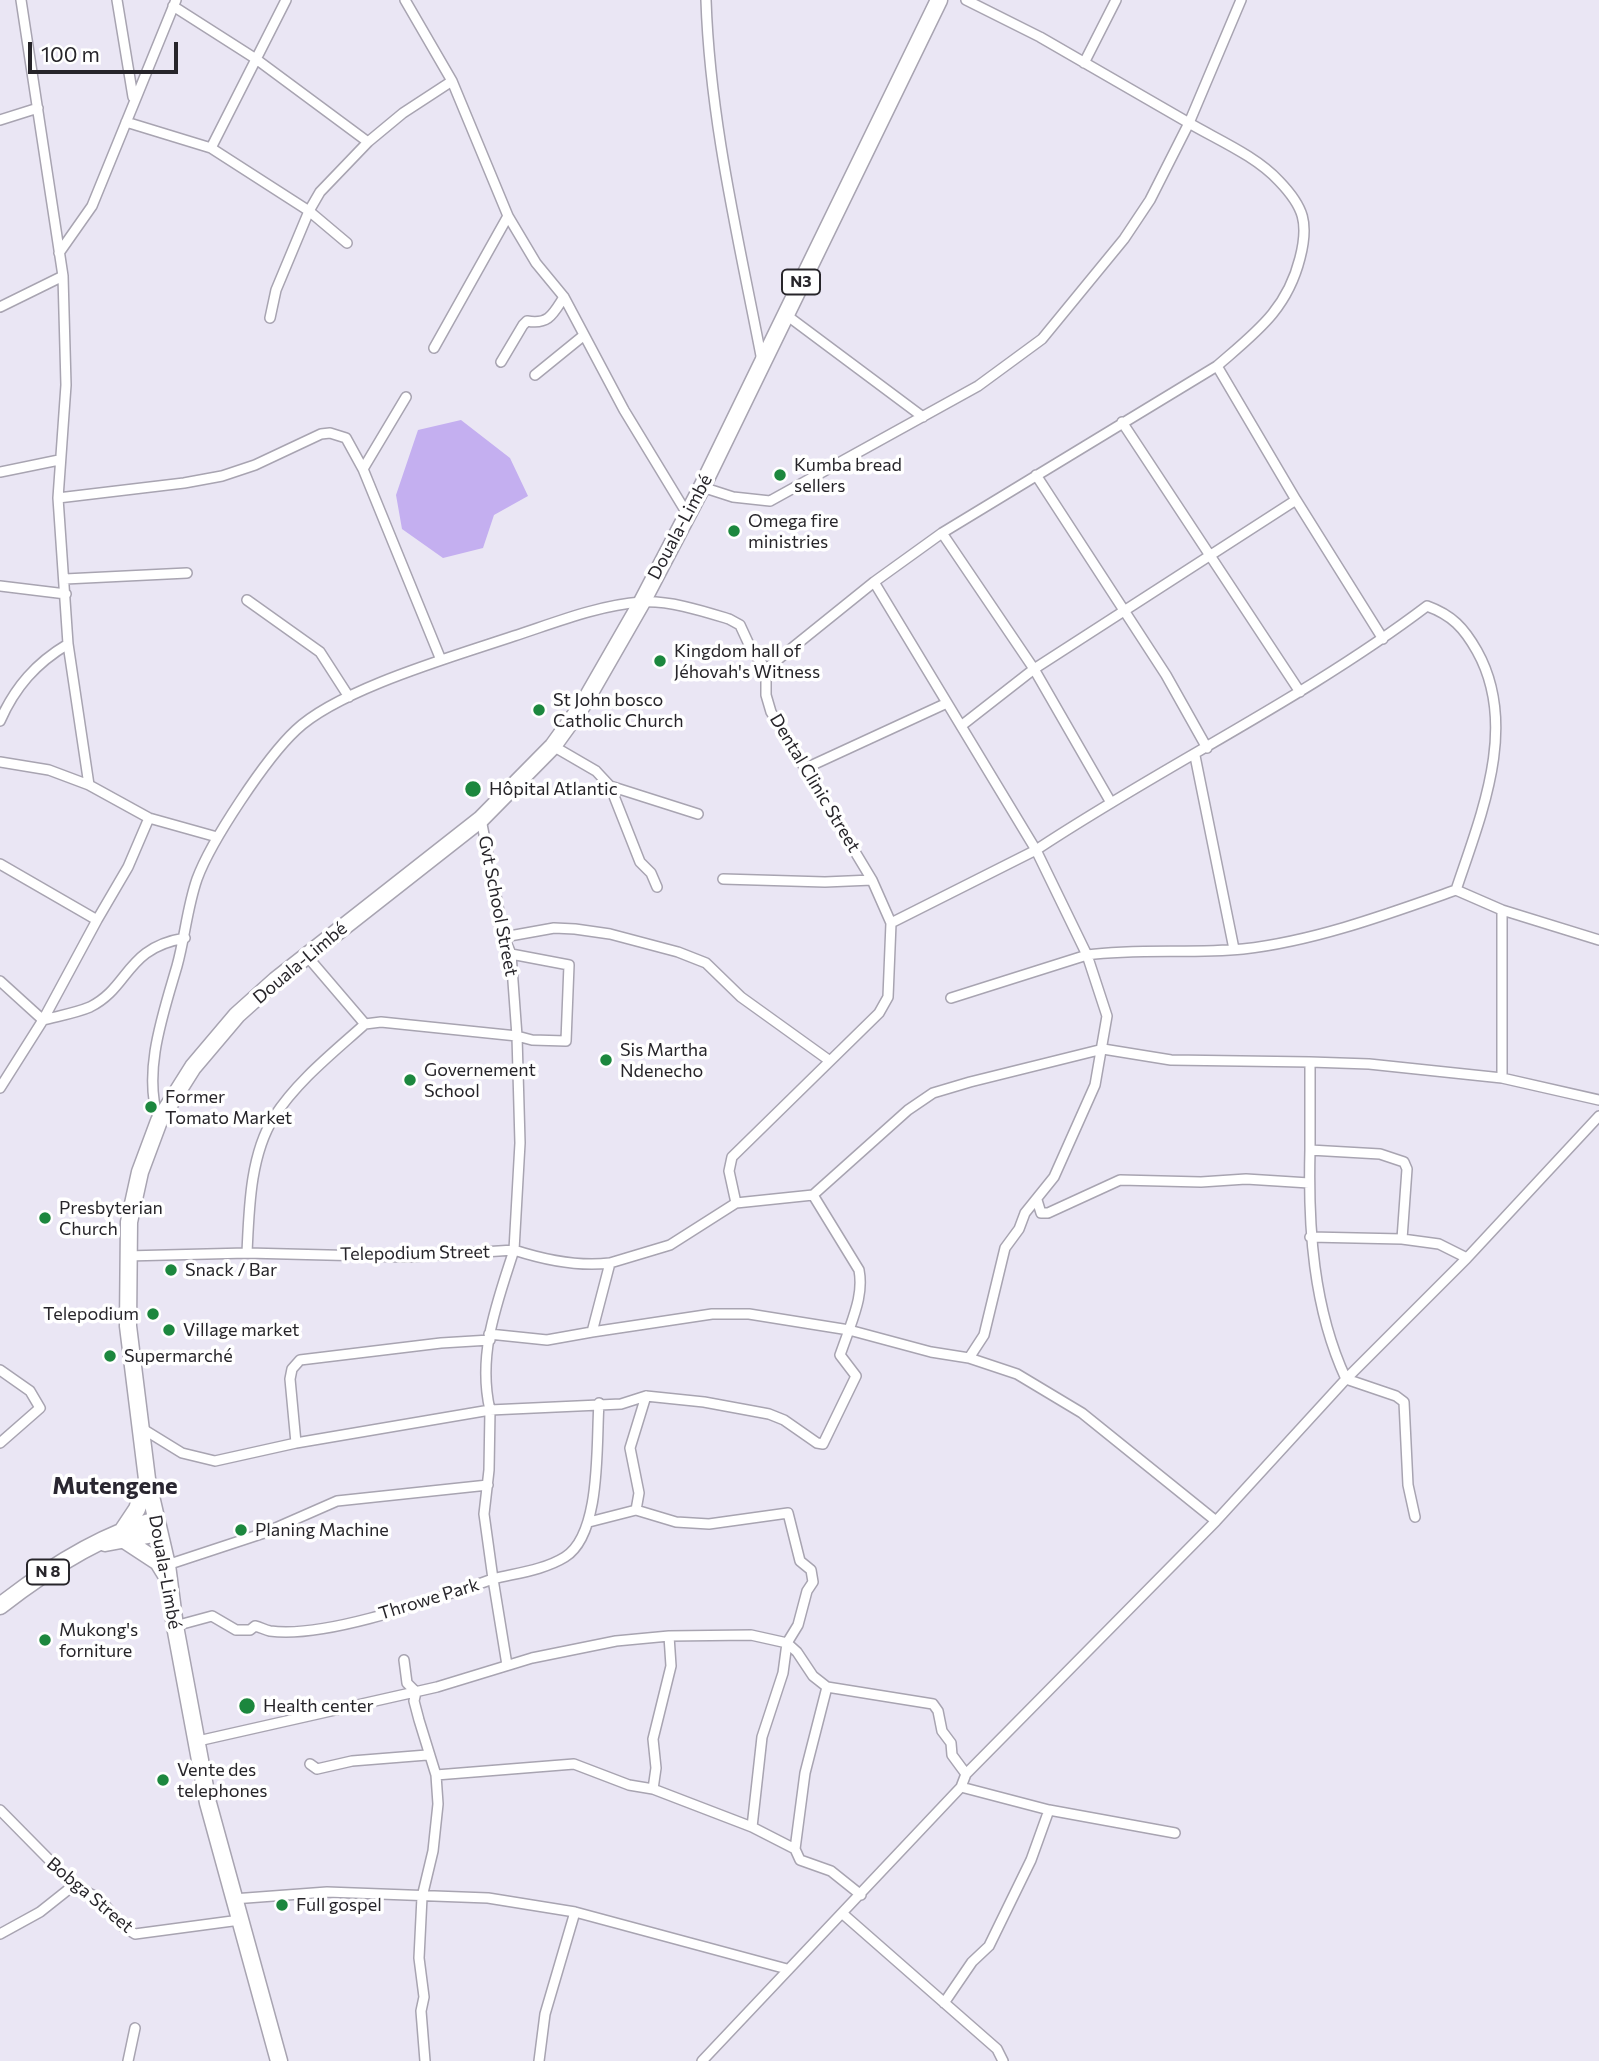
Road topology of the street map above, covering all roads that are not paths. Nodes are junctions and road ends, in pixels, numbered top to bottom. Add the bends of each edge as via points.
1 (21, 0) edge
2 (117, 0) edge
3 (286, 0) edge
4 (405, 0) edge
5 (706, 0) edge
6 (939, 0) edge
7 (966, 0) edge
8 (1116, 0) edge
9 (1241, 0) edge
10 (174, 3) edge
11 (256, 59) junction
12 (1084, 63) junction
13 (452, 81) junction
14 (134, 99) junction
15 (38, 108) junction
16 (0, 120) edge
17 (126, 122) junction
18 (1189, 123) junction
19 (368, 142) junction
20 (211, 148) junction
21 (309, 211) junction
22 (508, 216) junction
23 (347, 243) dead end
24 (59, 253) junction
25 (63, 276) junction
26 (564, 297) junction
27 (0, 307) edge
28 (785, 314) junction
29 (270, 318) dead end
30 (583, 335) junction
31 (434, 348) dead end
32 (501, 362) dead end
33 (762, 363) junction
34 (1217, 366) junction
35 (535, 375) dead end
36 (406, 397) dead end
37 (923, 417) junction
38 (1122, 422) junction
39 (59, 460) junction
40 (363, 468) junction
41 (0, 472) edge
42 (1036, 475) junction
43 (702, 486) junction
44 (58, 498) junction
45 (1296, 500) junction
46 (686, 512) junction
47 (942, 533) junction
48 (1208, 556) junction
49 (187, 573) dead end
50 (65, 579) junction
51 (874, 582) junction
52 (0, 586) edge
53 (66, 594) junction
54 (247, 600) dead end
55 (642, 602) junction
56 (1124, 609) junction
57 (1383, 639) junction
58 (68, 644) junction
59 (441, 660) junction
60 (766, 669) junction
61 (1034, 669) junction
62 (1300, 692) junction
63 (349, 697) junction
64 (947, 703) junction
65 (0, 721) edge
66 (961, 726) junction
67 (553, 746) junction
68 (1208, 748) junction
69 (1195, 756) junction
70 (0, 762) edge
71 (806, 768) junction
72 (89, 785) junction
73 (610, 786) junction
74 (1110, 801) junction
75 (698, 814) dead end
76 (149, 818) junction
77 (481, 819) junction
78 (217, 837) junction
79 (1036, 850) junction
80 (0, 864) edge
81 (723, 879) dead end
82 (872, 880) junction
83 (657, 887) dead end
84 (1456, 890) junction
85 (1502, 909) junction
86 (97, 920) junction
87 (891, 923) junction
88 (504, 937) junction
89 (185, 938) junction
90 (1599, 940) edge
91 (1234, 950) junction
92 (511, 954) junction
93 (1087, 955) junction
94 (306, 956) junction
95 (0, 981) edge
96 (951, 998) dead end
97 (43, 1020) junction
98 (365, 1024) junction
99 (517, 1035) junction
100 (1102, 1049) junction
101 (830, 1062) junction
102 (1310, 1062) junction
103 (1502, 1078) junction
104 (0, 1088) edge
105 (1599, 1100) edge
106 (1599, 1116) edge
107 (159, 1121) junction
108 (1310, 1150) junction
109 (1309, 1183) junction
110 (813, 1195) junction
111 (1037, 1200) junction
112 (736, 1203) junction
113 (1310, 1237) junction
114 (1402, 1238) junction
115 (514, 1250) junction
116 (247, 1253) junction
117 (126, 1256) junction
118 (1467, 1258) junction
119 (610, 1263) junction
120 (849, 1330) junction
121 (592, 1332) junction
122 (489, 1337) junction
123 (969, 1358) junction
124 (0, 1370) edge
125 (1346, 1379) junction
126 (646, 1396) junction
127 (599, 1403) junction
128 (490, 1410) junction
129 (143, 1429) junction
130 (0, 1443) edge
131 (296, 1443) junction
132 (147, 1479) junction
133 (488, 1485) junction
134 (636, 1510) junction
135 (1415, 1517) dead end
136 (1216, 1521) junction
137 (589, 1522) junction
138 (158, 1526) junction
139 (124, 1536) junction
140 (168, 1573) junction
141 (493, 1579) junction
142 (0, 1606) edge
143 (174, 1626) junction
144 (669, 1636) junction
145 (787, 1643) junction
146 (404, 1660) dead end
147 (508, 1665) junction
148 (827, 1686) junction
149 (416, 1692) junction
150 (198, 1741) junction
151 (427, 1755) junction
152 (310, 1764) dead end
153 (967, 1774) junction
154 (436, 1776) junction
155 (961, 1787) junction
156 (653, 1789) junction
157 (0, 1810) edge
158 (1049, 1810) junction
159 (752, 1827) junction
160 (1175, 1833) dead end
161 (795, 1849) junction
162 (74, 1885) junction
163 (861, 1895) junction
164 (422, 1897) junction
165 (233, 1899) junction
166 (575, 1912) junction
167 (843, 1914) junction
168 (240, 1920) junction
169 (0, 1934) edge
170 (787, 1969) junction
171 (944, 2003) junction
172 (135, 2028) dead end
173 (128, 2061) edge
174 (279, 2061) edge
175 (425, 2061) edge
176 (539, 2061) edge
177 (702, 2061) edge
178 (1003, 2061) edge

1 - 15 street
2 - 14 street
3 - 11 street
4 - 13 street
5 - 33 street via 708,62 720,147
6 - 28 highway, Douala-Limbé / N3
7 - 12 street
8 - 12 street
9 - 18 street
10 - 11 street
10 - 14 street
11 - 19 street
11 - 20 street
12 - 18 street
13 - 19 street
13 - 22 street
14 - 17 street
15 - 16 street
15 - 24 street
17 - 20 street
17 - 24 street via 92,206
18 - 34 street via 1278,179 1300,206 1307,234 1296,276 1282,305
18 - 37 street via 1150,200 1124,239 1049,331 1010,365
19 - 21 street via 320,192
20 - 21 street
21 - 23 street
21 - 29 street via 276,290
22 - 26 street via 536,263
22 - 31 street
24 - 25 street
25 - 27 street
25 - 39 street via 66,385
26 - 30 street
26 - 32 street via 548,321 523,325
28 - 33 highway, Douala-Limbé / N3
28 - 37 street
30 - 35 street
30 - 46 street
33 - 43 highway, Douala-Limbé / N3
34 - 38 street
34 - 45 street
36 - 40 street
37 - 43 street via 770,501 733,497
38 - 42 street
38 - 48 street
39 - 41 street
39 - 44 street
40 - 44 street via 346,438 330,433 222,475
40 - 59 street
42 - 47 street
42 - 56 street
43 - 46 highway, Douala-Limbé / N3
44 - 50 street
45 - 48 street
45 - 57 street
46 - 55 highway, Douala-Limbé / N3
47 - 51 street
47 - 61 street
48 - 56 street
48 - 62 street
49 - 50 street
50 - 53 street
51 - 60 street
51 - 64 street
52 - 53 street
53 - 58 street
54 - 63 street via 320,652
55 - 59 street via 557,622
55 - 60 street, Dental Clinic Street via 729,619 740,625
55 - 67 highway, Douala-Limbé / N3 via 584,703
56 - 61 street
56 - 68 street
57 - 62 street
57 - 84 street via 1427,606 1457,622 1489,672 1497,738 1482,813
58 - 65 street via 25,678
58 - 72 street
59 - 63 street
60 - 71 street, Dental Clinic Street via 771,712
61 - 66 street
61 - 74 street
62 - 68 street
63 - 78 street via 295,730
64 - 66 street
64 - 71 street
66 - 79 street
67 - 73 street via 596,771
67 - 77 highway, Douala-Limbé / N3
68 - 69 street
69 - 74 street
69 - 91 street
70 - 72 street via 49,770
71 - 82 street, Dental Clinic Street
72 - 76 street
73 - 75 street
73 - 83 street via 640,862
74 - 79 street
76 - 78 street
76 - 86 street via 128,867
77 - 88 street, Gvt School Street
77 - 94 highway, Douala-Limbé / N3
78 - 89 street via 188,909
79 - 87 street
79 - 93 street
80 - 86 street
81 - 82 street
82 - 87 street, Dental Clinic Street
84 - 85 street
84 - 91 street via 1346,925
85 - 90 street
85 - 103 street
86 - 97 street
87 - 101 street via 888,997 879,1013
88 - 92 street, Gvt School Street
88 - 101 street via 575,929 678,952 706,963 741,996
89 - 97 street via 142,954 91,1006
89 - 107 street via 150,1084
91 - 93 street via 1125,950
92 - 99 street, Gvt School Street
92 - 99 street via 570,968 566,1041
93 - 96 street
93 - 100 street via 1106,1007
94 - 98 street
94 - 107 highway, Douala-Limbé / N3 via 237,1015 193,1067
95 - 97 street
97 - 104 street
98 - 99 street
98 - 116 street via 274,1116 254,1178
99 - 115 street, Gvt School Street via 520,1143
100 - 102 street via 1171,1060
100 - 110 street via 933,1093
100 - 111 street via 1087,1105 1054,1177
101 - 112 street via 732,1157 729,1171
102 - 103 street
102 - 108 street
103 - 105 street
106 - 118 street
107 - 117 highway, Douala-Limbé / N3 via 140,1172
108 - 109 street
108 - 114 street via 1373,1153 1404,1162
109 - 111 street via 1120,1180 1048,1213 1041,1213
109 - 113 street
110 - 112 street
110 - 120 street via 859,1270 858,1304
111 - 123 street via 1005,1248 984,1335
112 - 119 street via 670,1245
113 - 114 street
113 - 125 street via 1328,1326
114 - 118 street via 1438,1244
115 - 116 street, Telepodium Street via 407,1257
115 - 119 street via 592,1266
115 - 122 street, Telepodium Street
116 - 117 street, Telepodium Street
117 - 129 highway, Douala-Limbé / N3 via 128,1326
118 - 125 street
119 - 121 street
120 - 121 street via 769,1316 712,1314
120 - 123 street
120 - 126 street via 840,1355 856,1376 823,1444 769,1414
121 - 122 street via 547,1340
122 - 128 street, Telepodium Street via 484,1382
122 - 131 street via 300,1360 290,1379
123 - 136 street via 1017,1374 1082,1413
124 - 130 street via 30,1391 40,1408
125 - 135 street via 1404,1402 1408,1485
125 - 136 street
126 - 127 street via 621,1404
126 - 134 street via 630,1448 639,1493
127 - 128 street
127 - 137 street
128 - 131 street
128 - 133 street, Throwe Park
129 - 131 street via 182,1453 215,1461
129 - 132 highway, Douala-Limbé / N3
132 - 138 highway, Douala-Limbé / N3
132 - 139 highway
133 - 140 street via 337,1502
133 - 141 street, Throwe Park via 484,1514
134 - 137 street
134 - 145 street via 676,1522 709,1524 788,1513 800,1561 811,1570 813,1581
136 - 153 street
137 - 141 street via 582,1541 568,1556
138 - 139 highway, N 8
138 - 140 highway, Douala-Limbé / N3
139 - 140 highway
139 - 142 highway, N 8 via 99,1544
140 - 143 highway, Douala-Limbé / N3
141 - 143 street, Throwe Park via 414,1606 321,1627 236,1630 212,1616
141 - 147 street
143 - 150 highway, Douala-Limbé / N3
144 - 145 street via 741,1634
144 - 147 street via 617,1641
144 - 156 street via 671,1666 653,1739
145 - 148 street
145 - 159 street via 783,1673 762,1737
146 - 149 street via 407,1684
147 - 149 street
148 - 153 street via 933,1704 952,1755
148 - 161 street via 805,1773
149 - 150 street
149 - 151 street via 414,1701
150 - 165 highway, Douala-Limbé / N3
151 - 152 street via 352,1761 317,1769
151 - 154 street
153 - 155 street
154 - 156 street via 574,1764
154 - 164 street via 438,1819
155 - 158 street
155 - 163 street
156 - 159 street
157 - 162 street, Bobga Street
158 - 160 street
158 - 171 street via 1031,1860 989,1946
159 - 161 street
161 - 163 street via 800,1860 831,1871
162 - 168 street, Bobga Street via 100,1899 122,1926 135,1934
162 - 169 street via 40,1912
163 - 167 street
164 - 165 street via 327,1892
164 - 166 street via 488,1898
164 - 175 street via 419,1958
165 - 168 highway, Douala-Limbé / N3
166 - 170 street
166 - 176 street via 545,2014
167 - 170 street
167 - 171 street
168 - 174 highway, Douala-Limbé / N3
170 - 177 street
171 - 178 street via 997,2049
172 - 173 street

